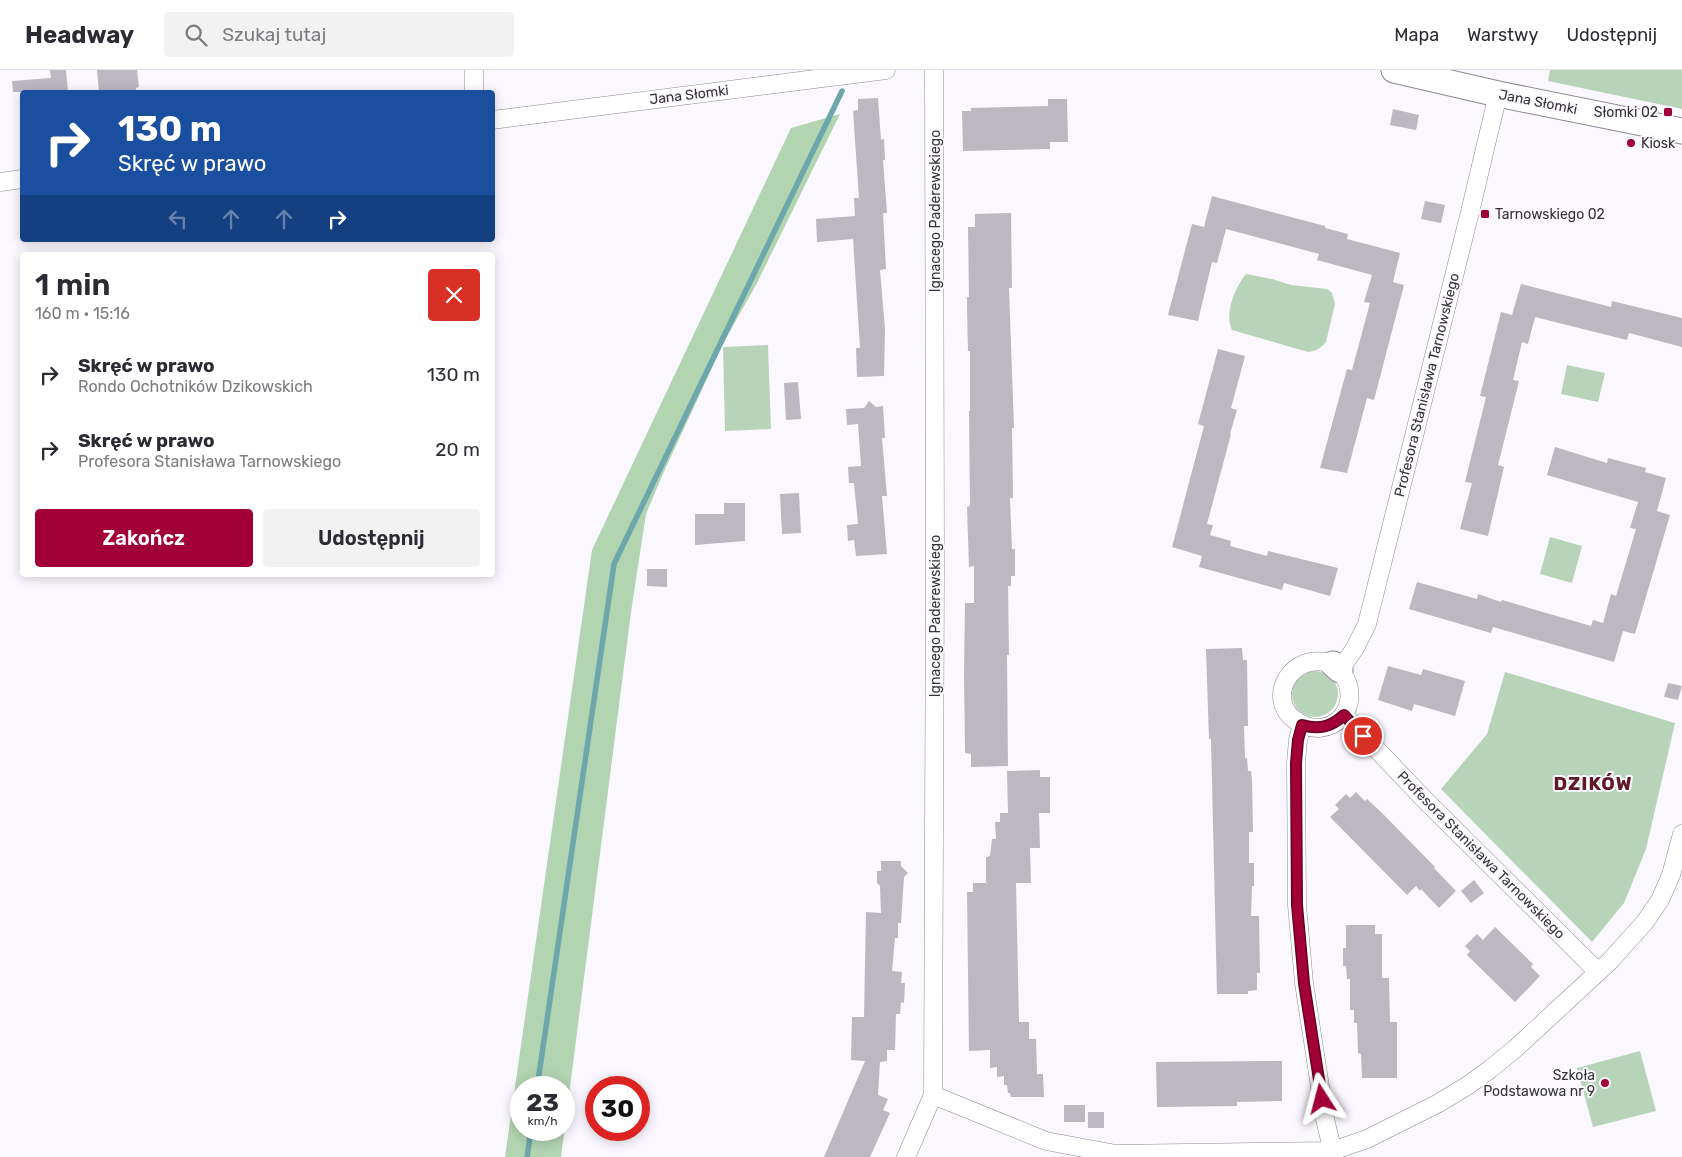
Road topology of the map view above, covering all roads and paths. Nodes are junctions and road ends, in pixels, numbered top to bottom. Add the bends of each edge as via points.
1 (474, 70) edge
2 (886, 70) edge
3 (934, 70) edge
4 (1394, 70) edge
5 (474, 90) edge
6 (1498, 94) junction
7 (495, 120) edge
8 (1682, 131) edge
9 (20, 179) edge
10 (0, 182) edge
11 (1336, 667) junction
12 (1344, 715) junction
13 (1302, 725) junction
14 (1682, 834) edge
15 (1598, 972) junction
16 (933, 1095) junction
17 (1333, 1154) edge
18 (906, 1157) edge

1 - 5 street
2 - 7 street, Jana Słomki
3 - 16 street, Ignacego Paderewskiego
4 - 6 street, Jana Słomki
6 - 8 street, Jana Słomki
6 - 11 street, Profesora Stanisława Tarnowskiego via 1367,624 1355,648
9 - 10 street
11 - 12 street via 1350,687 1351,697
11 - 13 street via 1323,660 1313,660 1295,668 1288,676 1283,687 1284,704 1293,719
12 - 13 street via 1325,727
12 - 15 street, Profesora Stanisława Tarnowskiego
13 - 17 street via 1296,763 1297,905 1304,983
14 - 15 street via 1660,900 1645,922
15 - 17 street via 1516,1048 1467,1086 1375,1136
16 - 17 street via 1046,1141 1116,1154
16 - 18 street, Ignacego Paderewskiego

